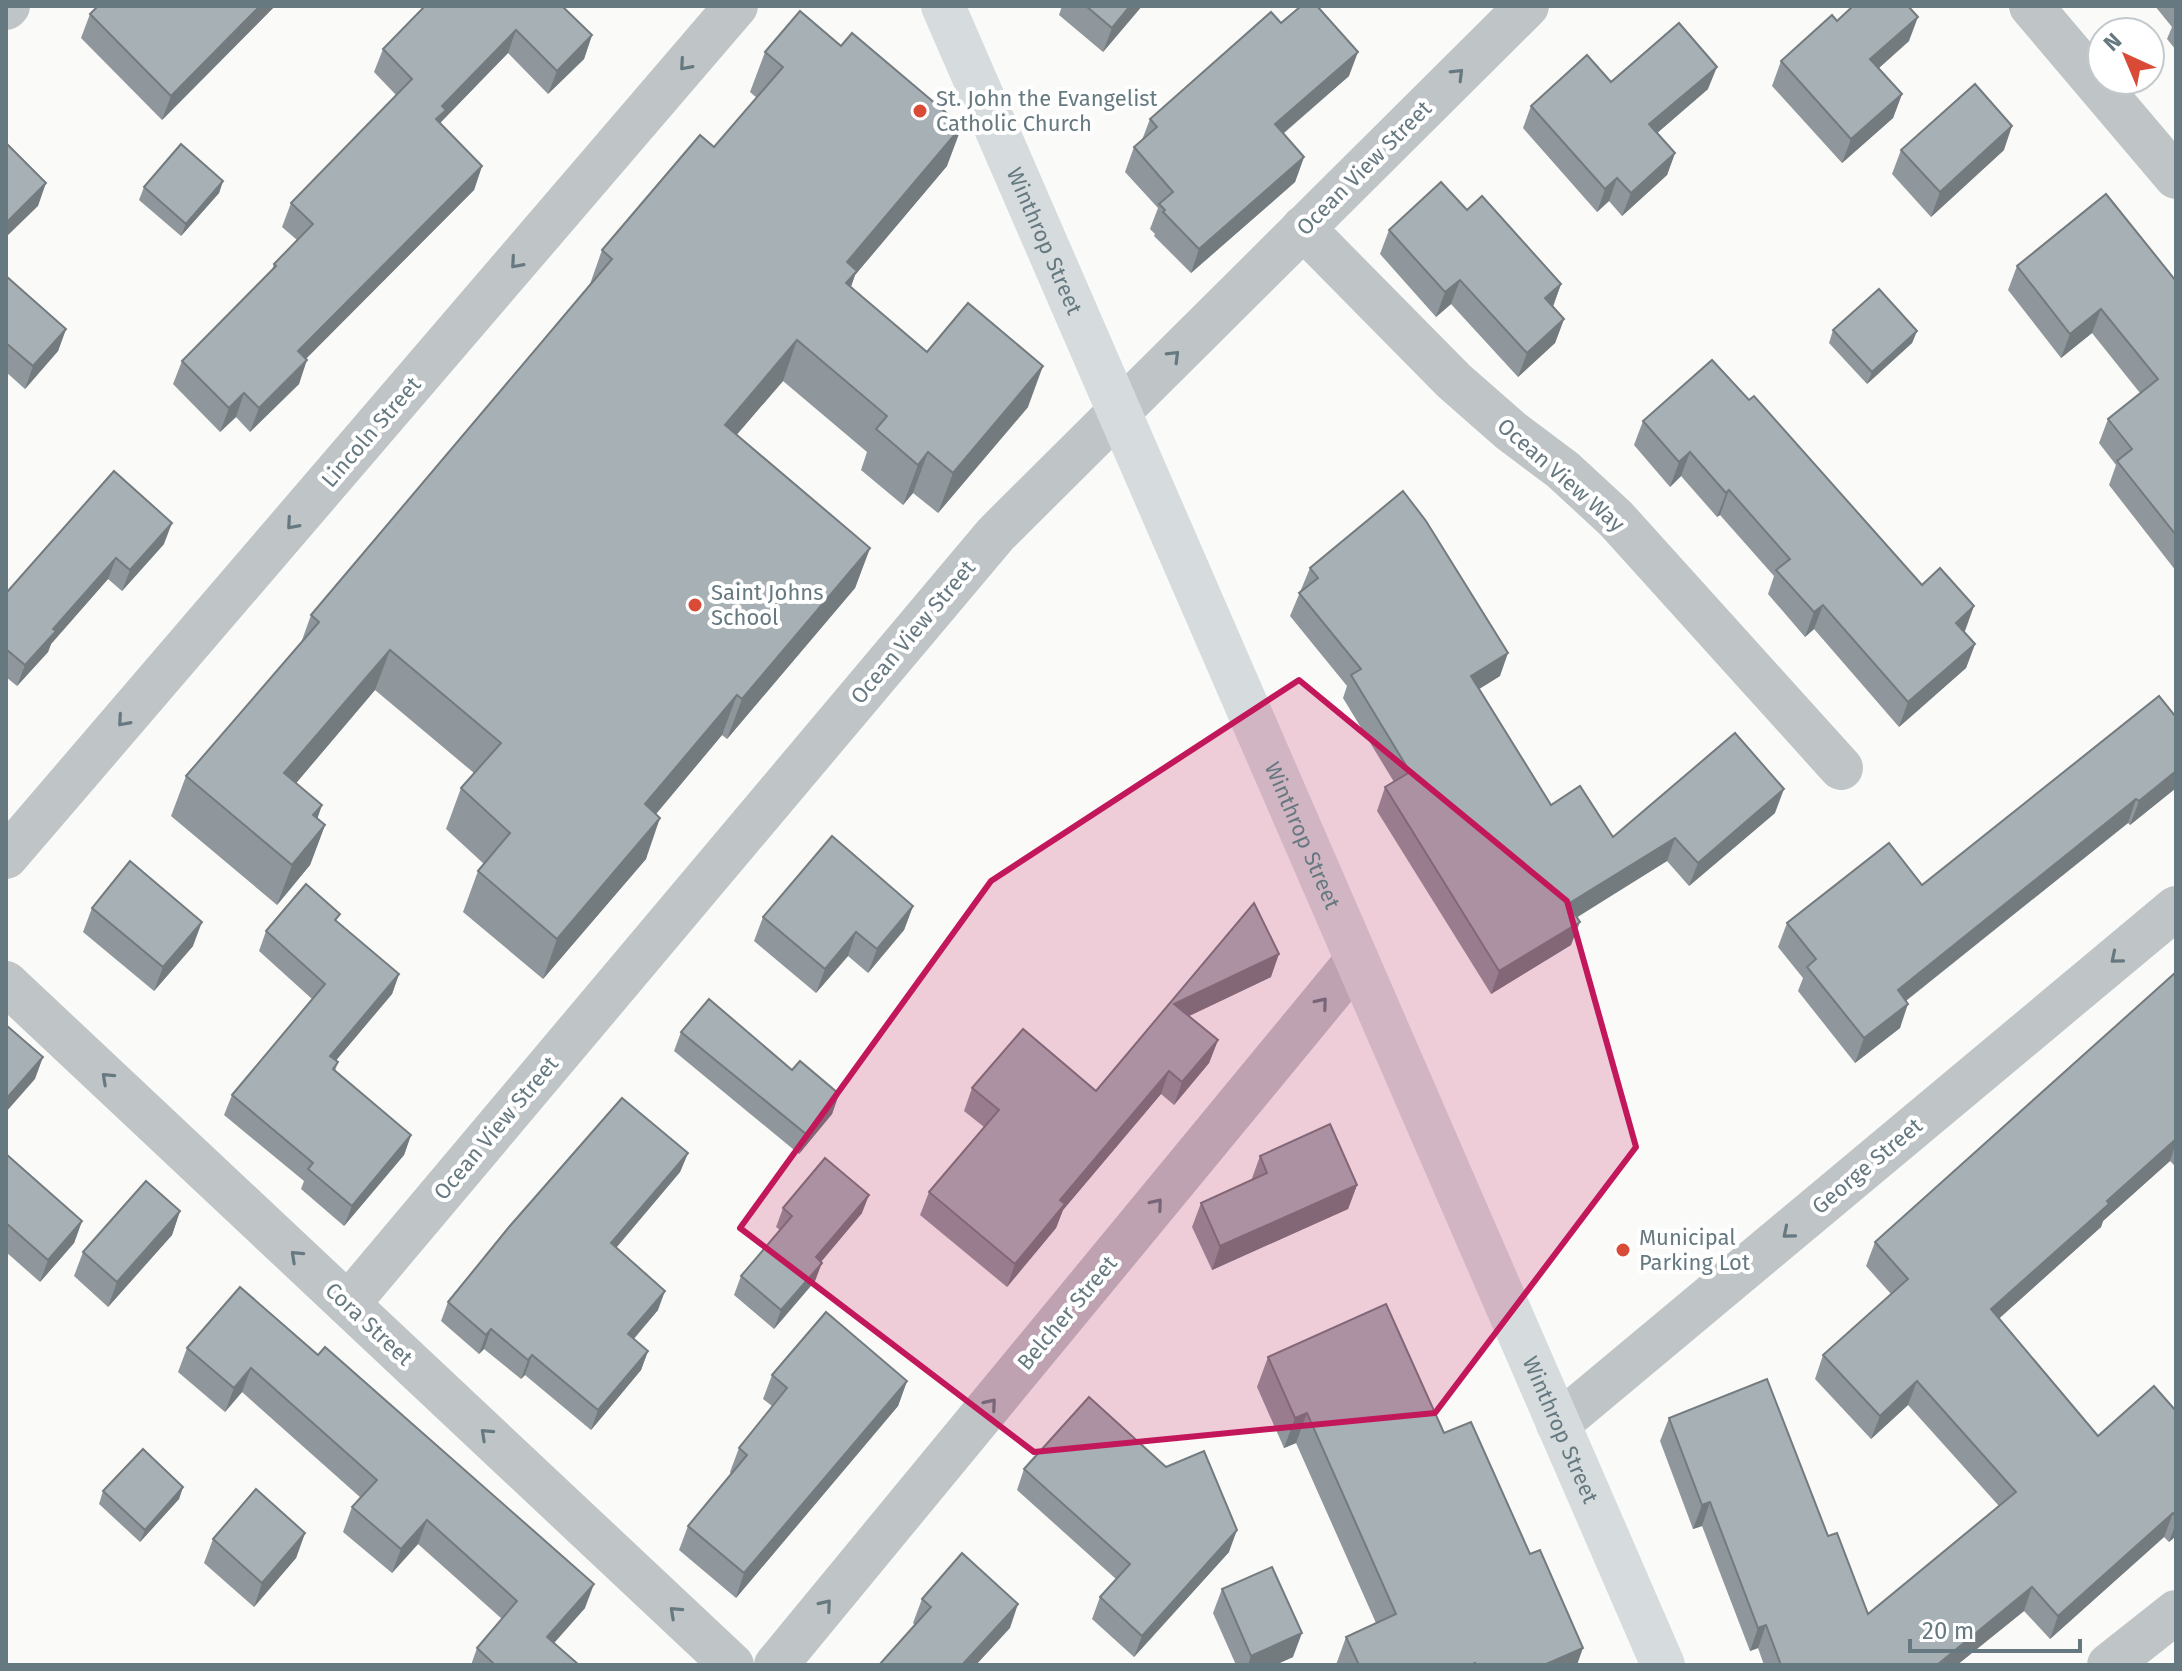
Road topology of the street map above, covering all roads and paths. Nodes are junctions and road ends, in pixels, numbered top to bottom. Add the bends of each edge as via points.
1 (736, 6) edge
2 (943, 6) edge
3 (1527, 6) edge
4 (2031, 6) edge
5 (2176, 177) edge
6 (1303, 228) junction
7 (1119, 411) junction
8 (1841, 768) dead end
9 (6, 857) edge
10 (2176, 908) edge
11 (1357, 960) junction
12 (6, 983) edge
13 (348, 1304) junction
14 (1558, 1424) junction
15 (2176, 1612) edge
16 (732, 1665) edge
17 (776, 1665) edge
18 (1663, 1665) edge
19 (2109, 1665) edge

1 -> 9 street, Lincoln Street
2 - 7 main road, Winthrop Street
6 -> 3 street, Ocean View Street
4 - 5 street
7 -> 6 street, Ocean View Street
6 - 8 street, Ocean View Way via 1454,381 1616,519
7 - 11 main road, Winthrop Street
7 - 13 street, Ocean View Street via 996,534
10 -> 14 street, George Street
11 - 14 main road, Winthrop Street
17 -> 11 street, Belcher Street
13 -> 12 street, Cora Street
16 -> 13 street, Cora Street
14 - 18 main road, Winthrop Street
15 - 19 street

